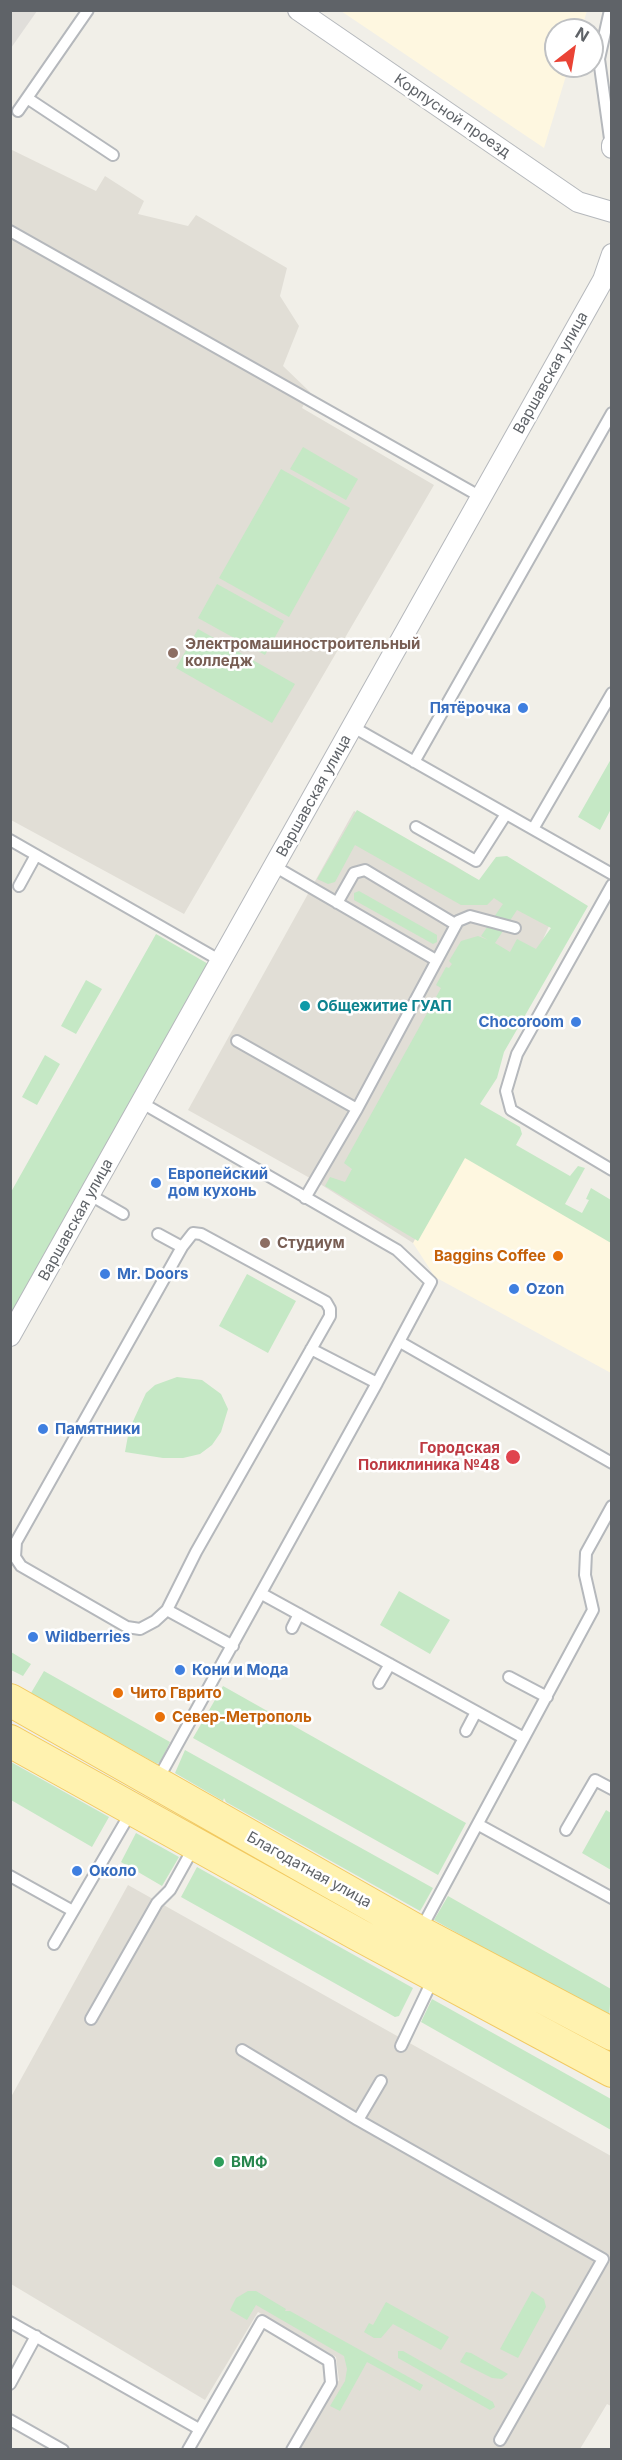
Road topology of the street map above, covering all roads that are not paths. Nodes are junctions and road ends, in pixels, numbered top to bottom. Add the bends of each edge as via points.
1 (88, 10) edge
2 (298, 10) edge
3 (610, 10) edge
4 (27, 98) junction
5 (18, 111) dead end
6 (611, 146) edge
7 (113, 154) dead end
8 (612, 212) edge
9 (10, 231) edge
10 (612, 254) edge
11 (612, 413) edge
12 (481, 497) junction
13 (612, 693) edge
14 (352, 727) junction
15 (414, 762) junction
16 (506, 814) junction
17 (416, 827) dead end
18 (533, 829) junction
19 (10, 840) edge
20 (36, 855) junction
21 (274, 866) junction
22 (612, 874) edge
23 (612, 885) edge
24 (20, 886) dead end
25 (337, 903) junction
26 (455, 924) junction
27 (515, 928) dead end
28 (436, 960) junction
29 (221, 961) junction
30 (237, 1041) dead end
31 (142, 1103) junction
32 (357, 1109) junction
33 (612, 1170) edge
34 (90, 1196) junction
35 (305, 1198) junction
36 (123, 1214) dead end
37 (158, 1234) dead end
38 (182, 1247) junction
39 (10, 1336) edge
40 (400, 1342) junction
41 (311, 1349) junction
42 (377, 1383) junction
43 (612, 1463) edge
44 (612, 1506) edge
45 (13, 1540) edge
46 (262, 1594) junction
47 (167, 1610) junction
48 (299, 1614) junction
49 (291, 1628) dead end
50 (233, 1646) junction
51 (390, 1664) junction
52 (509, 1677) dead end
53 (380, 1683) dead end
54 (547, 1697) junction
55 (10, 1700) edge
56 (477, 1712) junction
57 (466, 1731) dead end
58 (524, 1738) junction
59 (10, 1741) edge
60 (156, 1784) junction
61 (612, 1789) edge
62 (133, 1808) junction
63 (479, 1825) junction
64 (566, 1830) dead end
65 (196, 1844) junction
66 (10, 1876) edge
67 (612, 1898) edge
68 (73, 1911) junction
69 (419, 1932) junction
70 (54, 1944) dead end
71 (435, 1976) junction
72 (91, 2019) dead end
73 (612, 2034) edge
74 (401, 2046) dead end
75 (242, 2050) dead end
76 (612, 2071) edge
77 (381, 2081) dead end
78 (358, 2120) junction
79 (10, 2322) edge
80 (36, 2336) junction
81 (10, 2384) edge
82 (10, 2420) edge
83 (199, 2429) junction
84 (500, 2440) dead end
85 (63, 2450) edge
86 (188, 2450) edge
87 (292, 2450) edge

1 - 4 lane
2 - 8 street, Корпусной проезд via 578,202
3 - 6 lane via 599,59
4 - 5 lane
4 - 7 lane
9 - 12 lane
10 - 12 street, Варшавская улица via 603,280
11 - 15 lane
12 - 14 street, Варшавская улица
13 - 18 lane
14 - 15 lane
14 - 21 street, Варшавская улица
15 - 16 lane
16 - 17 lane via 476,861
16 - 18 lane
18 - 22 lane
19 - 20 lane
20 - 24 lane
20 - 29 lane
21 - 25 lane
21 - 29 street, Варшавская улица
23 - 33 lane via 517,1054 506,1091 511,1110
25 - 26 lane via 354,873 366,870
25 - 28 lane
26 - 27 lane via 470,916
26 - 28 lane
28 - 32 lane
29 - 31 street, Варшавская улица
30 - 32 lane
31 - 34 street, Варшавская улица
31 - 35 lane
32 - 35 lane
34 - 36 lane
34 - 39 street, Варшавская улица
35 - 40 lane via 397,1250 431,1282
37 - 38 lane
38 - 41 lane via 193,1233 201,1233 326,1302 330,1316
38 - 45 lane
40 - 42 lane
40 - 43 lane
41 - 42 lane
41 - 47 lane
42 - 46 lane
44 - 54 lane via 586,1553 585,1575 593,1610
45 - 47 lane via 15,1557 21,1566 127,1627 140,1629
46 - 48 lane
46 - 50 lane
47 - 50 lane
48 - 49 lane
48 - 51 lane
50 - 60 lane
51 - 53 lane
51 - 56 lane
52 - 54 lane
54 - 58 lane
55 - 60 main road, Благодатная улица
56 - 57 lane
56 - 58 lane
58 - 63 lane
59 - 62 main road
60 - 69 main road, Благодатная улица
61 - 64 lane via 595,1780
62 - 65 main road
62 - 68 lane
63 - 67 lane
63 - 69 lane
65 - 71 main road
65 - 72 lane via 170,1890 157,1903
66 - 68 lane
68 - 70 lane
69 - 73 main road, Благодатная улица
71 - 74 lane
71 - 76 main road
75 - 78 lane
77 - 78 lane
78 - 84 lane via 603,2259
79 - 80 lane
80 - 81 lane
80 - 83 lane
82 - 85 lane
83 - 86 lane
83 - 87 lane via 262,2321 329,2361 331,2383

